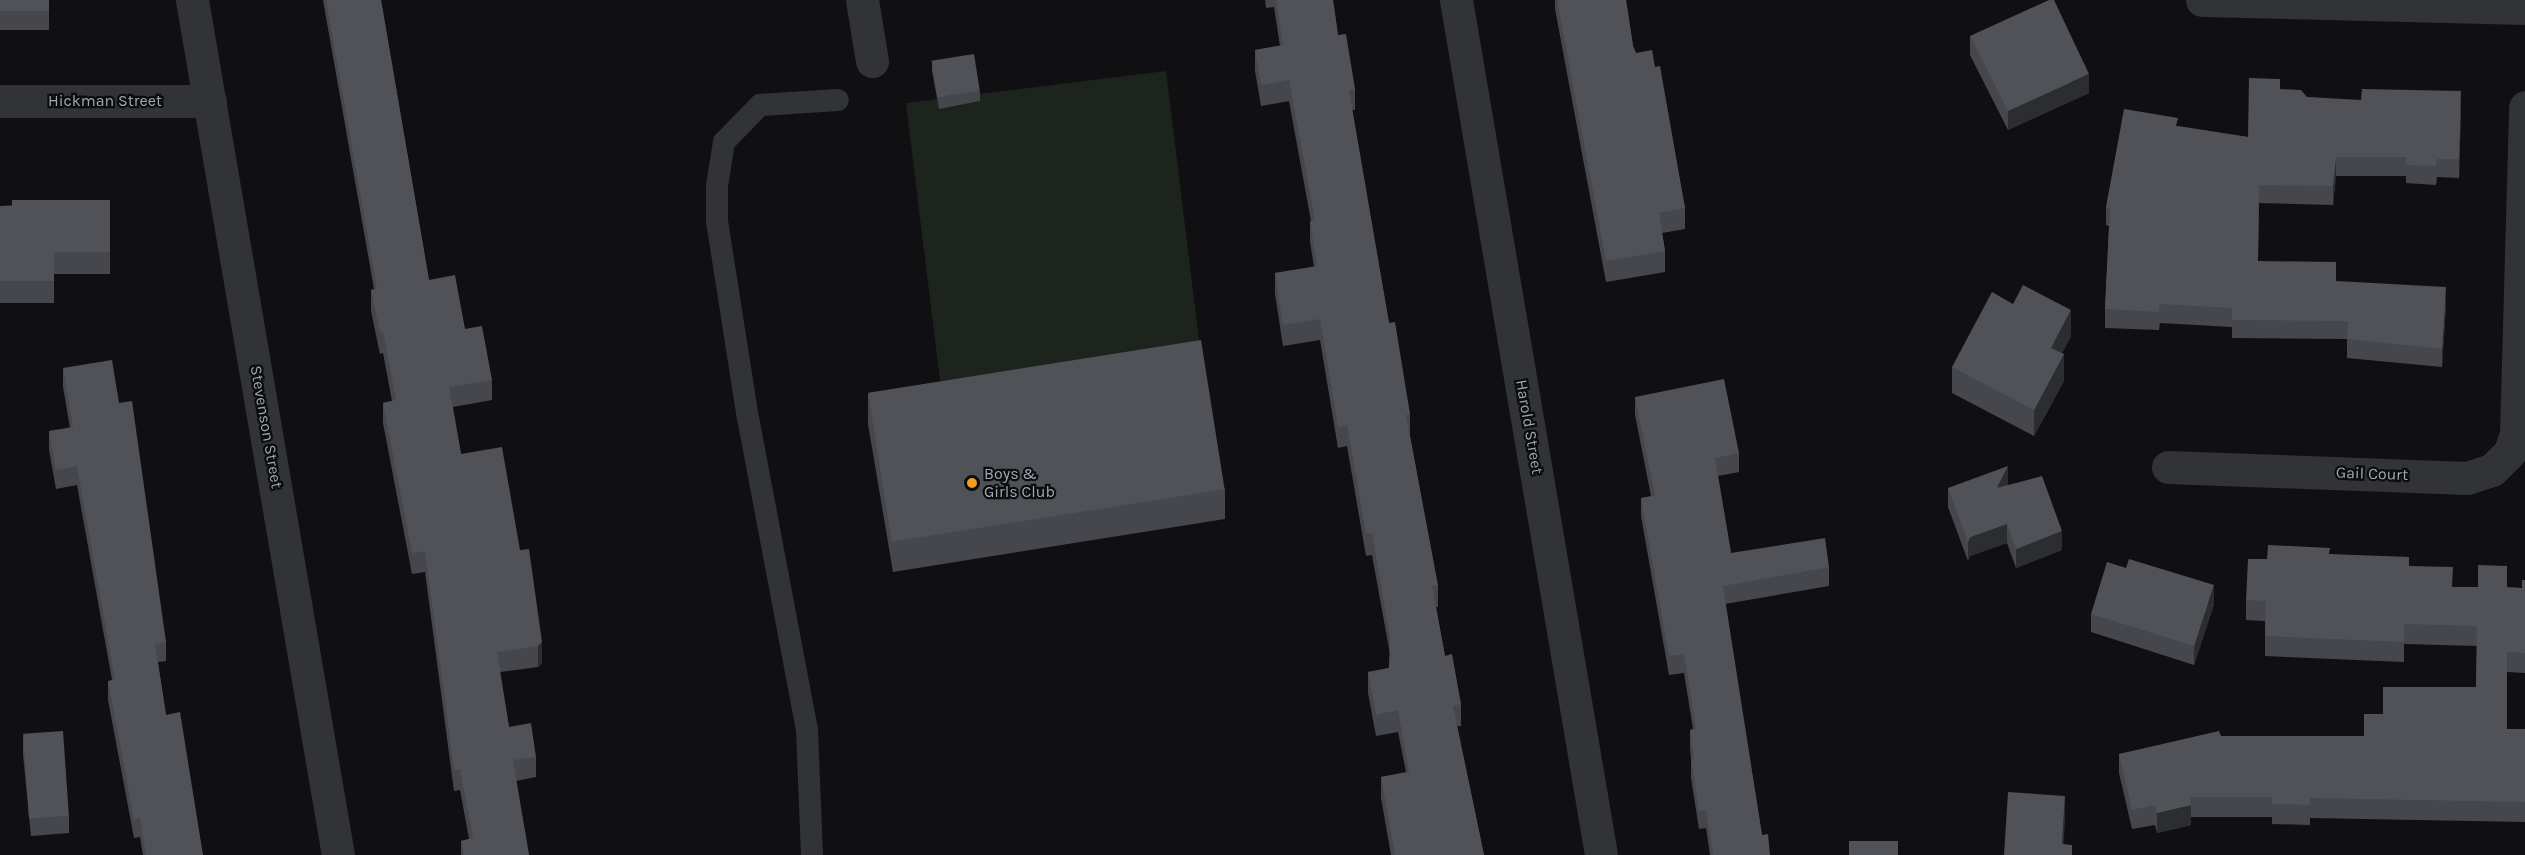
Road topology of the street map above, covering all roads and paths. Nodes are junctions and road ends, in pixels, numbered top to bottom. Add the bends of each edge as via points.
1 (192, 0) edge
2 (862, 0) edge
3 (1456, 0) edge
4 (2202, 0) edge
5 (2525, 8) edge
6 (872, 61) dead end
7 (838, 100) dead end
8 (0, 101) edge
9 (210, 101) junction
10 (2525, 107) edge
11 (2168, 466) dead end
12 (338, 855) edge
13 (812, 855) edge
14 (1601, 855) edge

1 - 9 street, Stevenson Street
2 - 6 street
3 - 14 street, Harold Street
4 - 5 street
7 - 13 lane via 760,105 724,142 717,186 717,222 748,419 807,730
8 - 9 street, Hickman Street
9 - 12 street, Stevenson Street
10 - 11 street, Gail Court via 2516,434 2510,452 2492,470 2467,478

